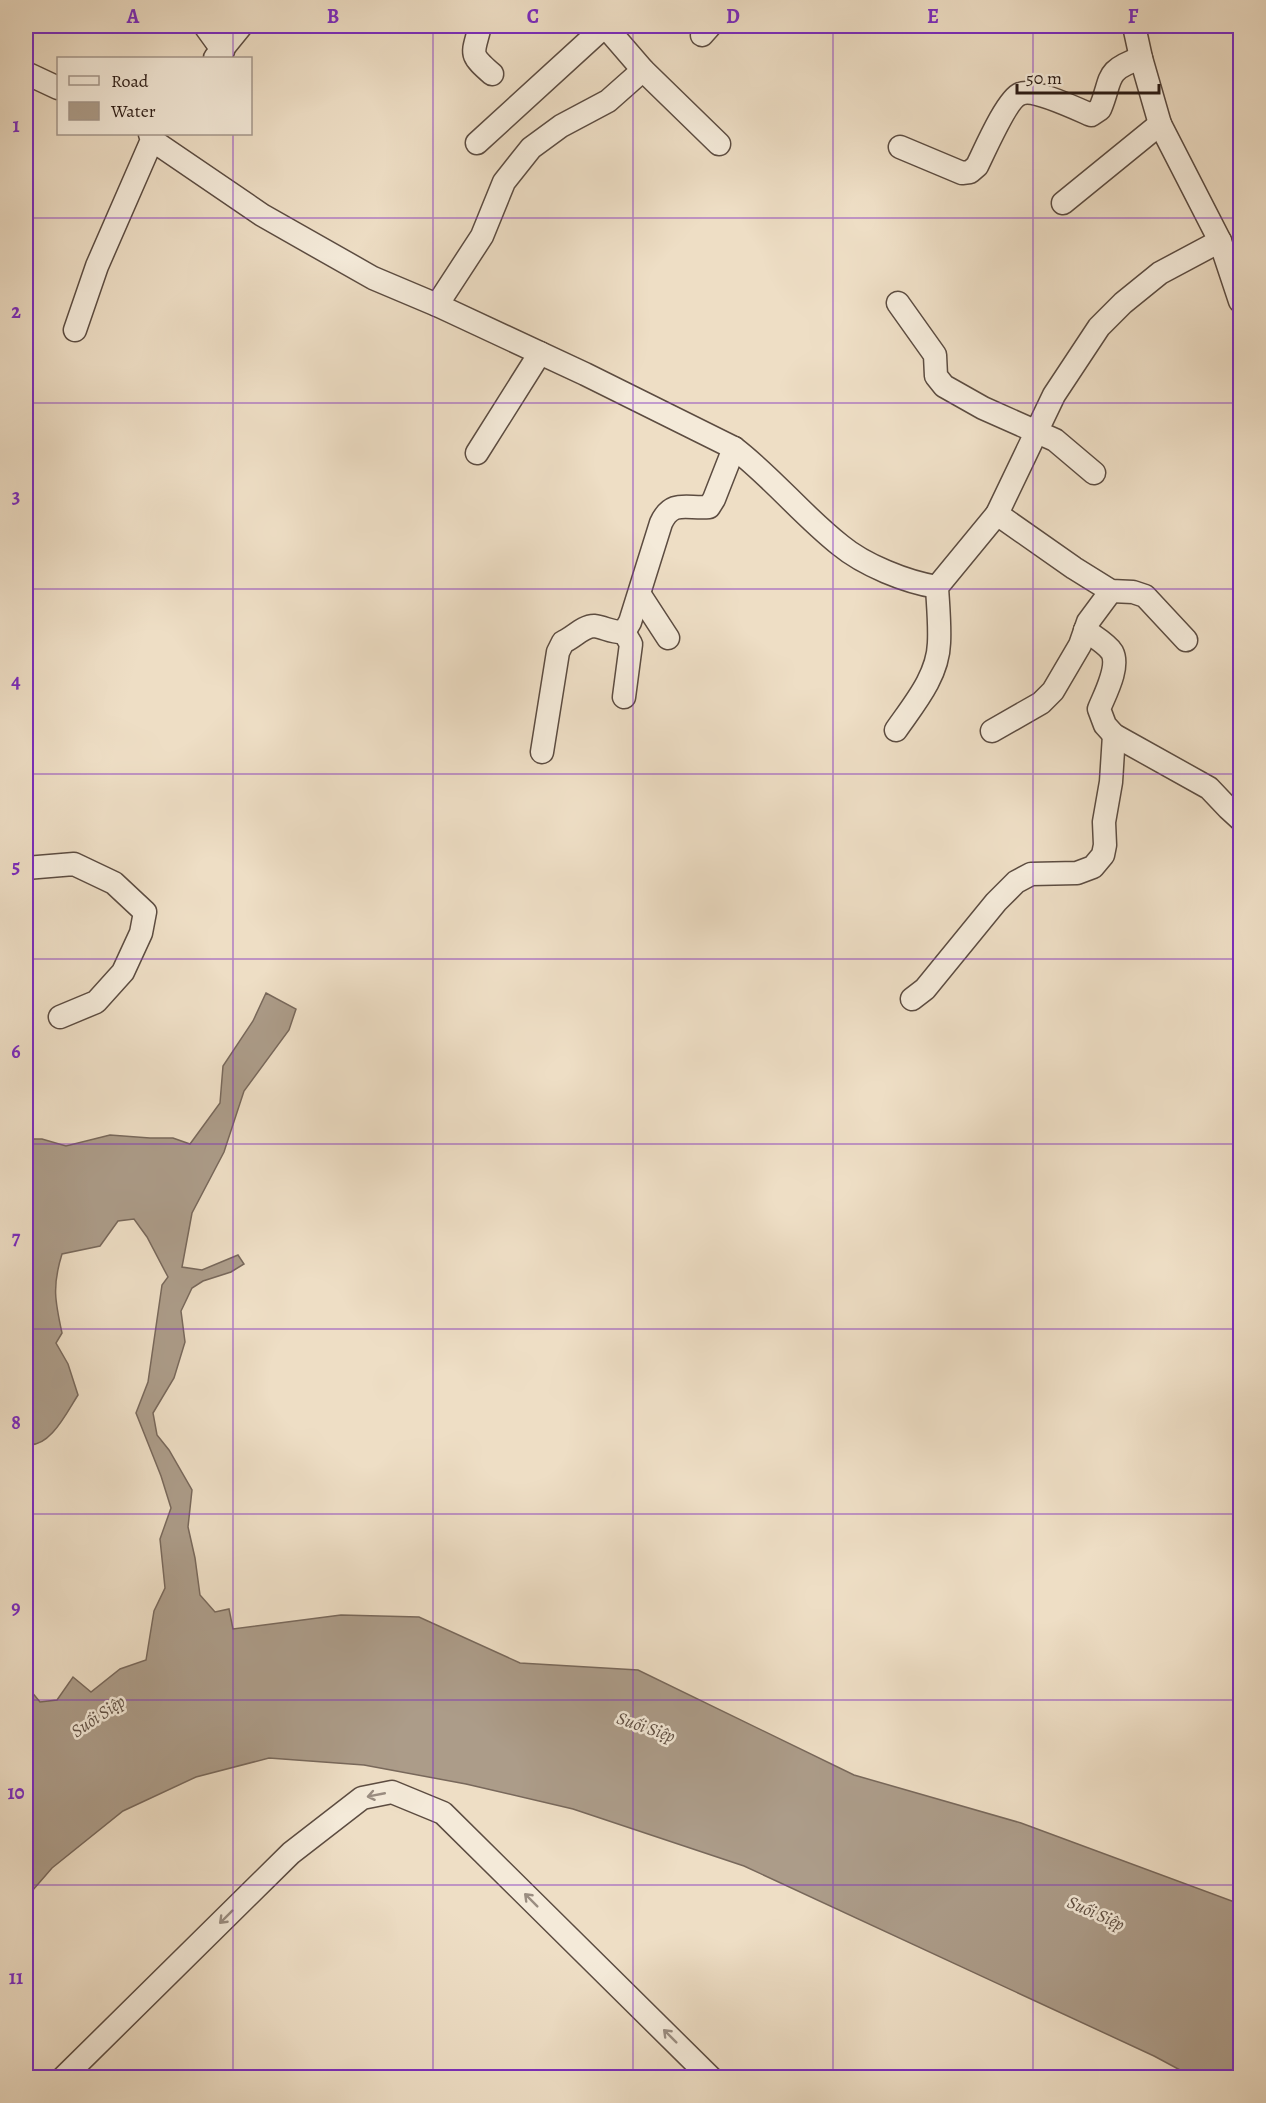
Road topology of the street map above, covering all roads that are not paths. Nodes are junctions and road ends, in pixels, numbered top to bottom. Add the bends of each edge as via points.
1 (205, 26) edge
2 (242, 26) edge
3 (480, 26) edge
4 (605, 26) edge
5 (1134, 26) edge
6 (219, 55) edge
7 (1141, 58) junction
8 (643, 70) junction
9 (26, 73) edge
10 (492, 74) dead end
11 (57, 88) edge
12 (1160, 124) junction
13 (151, 137) edge
14 (477, 143) dead end
15 (718, 144) dead end
16 (900, 147) dead end
17 (1063, 203) dead end
18 (1220, 241) junction
19 (1240, 296) edge
20 (898, 303) dead end
21 (437, 306) junction
22 (75, 330) dead end
23 (540, 353) junction
24 (1036, 430) junction
25 (734, 448) junction
26 (477, 453) dead end
27 (1094, 473) dead end
28 (997, 514) junction
29 (937, 587) junction
30 (1111, 591) junction
31 (640, 595) junction
32 (1085, 630) junction
33 (624, 632) junction
34 (668, 638) dead end
35 (1186, 640) dead end
36 (624, 697) dead end
37 (896, 730) dead end
38 (992, 731) dead end
39 (1114, 735) junction
40 (542, 752) dead end
41 (1240, 819) edge
42 (26, 868) edge
43 (912, 999) dead end
44 (60, 1017) dead end
45 (63, 2078) edge
46 (711, 2078) edge

1 - 6 street
2 - 6 street
3 - 10 street via 474,51 476,60
4 - 8 street
4 - 14 street
5 - 7 street
7 - 12 street
7 - 16 street via 1113,71 1100,110 1091,115 1030,93 1019,94 1009,103 977,166 970,172 962,173
8 - 15 street
8 - 21 street via 608,101 561,126 531,148 504,182 482,236
9 - 11 street
12 - 17 street
12 - 18 street
13 - 21 street via 262,216 372,278
13 - 22 street
18 - 19 street
18 - 24 street via 1160,273 1099,327 1067,373
20 - 24 street via 935,355 936,376 944,386 983,408
21 - 23 street
23 - 25 street
23 - 26 street
24 - 27 street via 1055,440
24 - 28 street
25 - 29 street via 841,546 890,573
25 - 31 street via 709,507 674,507 666,513
28 - 29 street
28 - 30 street
29 - 37 street via 940,645 932,673
30 - 32 street
30 - 35 street via 1145,596
31 - 33 street
31 - 34 street
32 - 38 street via 1053,691 1041,703
32 - 39 street via 1111,650 1114,660 1100,709
33 - 36 street via 631,644
33 - 40 street via 594,626 563,642 558,652
39 - 41 street via 1209,788
39 - 43 street via 1103,855 1093,867 1077,873 1031,874 1016,882
42 - 44 street via 74,864 114,883 146,912 123,972 96,1002
46 -> 45 street via 443,1813 392,1792 362,1798 291,1853

